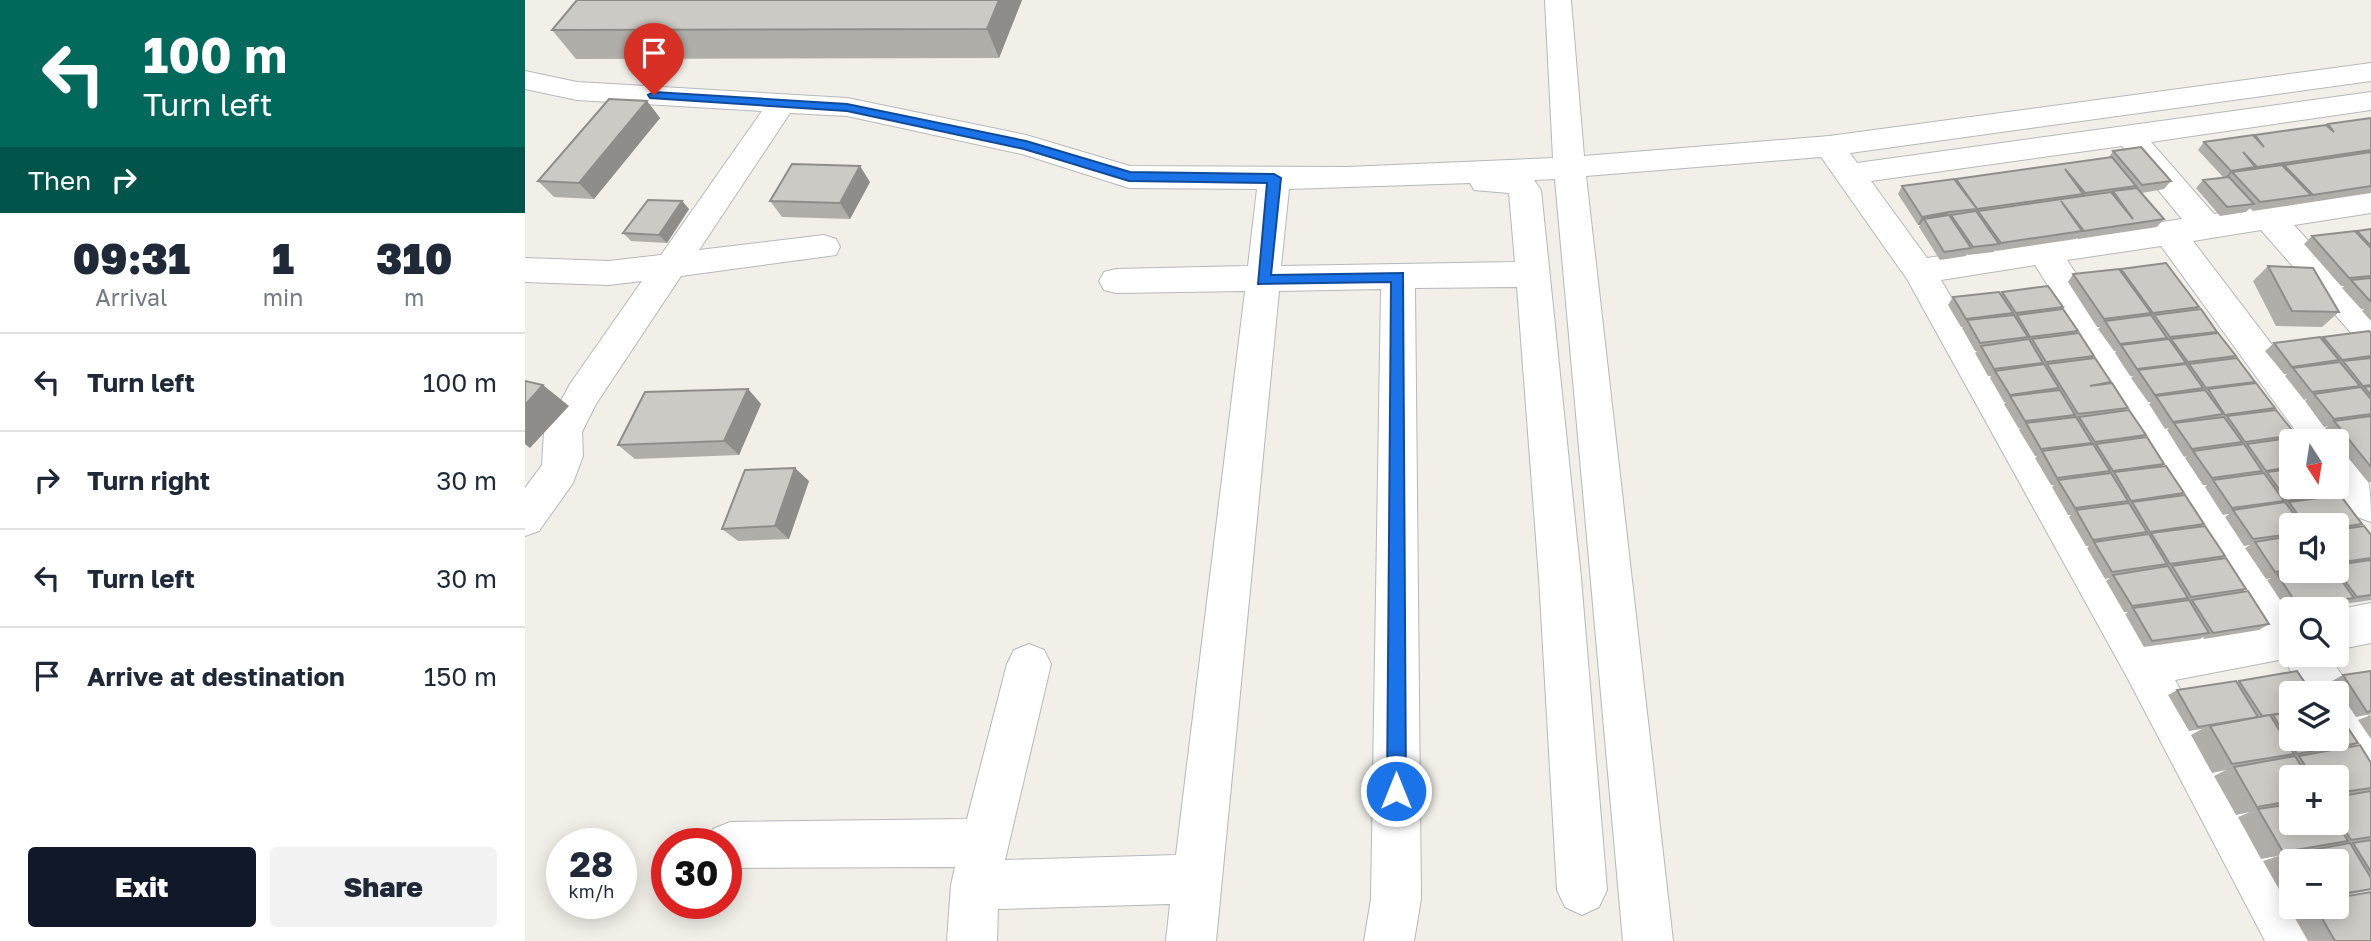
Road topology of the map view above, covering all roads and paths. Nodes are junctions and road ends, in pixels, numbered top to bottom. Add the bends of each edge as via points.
1 (1558, 0) edge
2 (2371, 72) edge
3 (525, 80) edge
4 (2371, 101) edge
5 (783, 103) junction
6 (2131, 137) junction
7 (1840, 160) junction
8 (1571, 166) junction
9 (1274, 184) junction
10 (1133, 192) dead end
11 (2371, 202) edge
12 (2267, 216) junction
13 (2206, 226) junction
14 (2169, 233) junction
15 (824, 247) dead end
16 (2043, 252) junction
17 (670, 268) junction
18 (525, 270) edge
19 (1919, 271) junction
20 (1532, 274) junction
21 (1398, 277) junction
22 (1263, 280) junction
23 (1116, 281) dead end
24 (2371, 333) edge
25 (2315, 429) edge
26 (2349, 475) edge
27 (2371, 505) edge
28 (525, 519) edge
29 (2279, 618) edge
30 (2371, 623) edge
31 (2349, 627) edge
32 (2279, 639) edge
33 (1029, 664) dead end
34 (2143, 665) junction
35 (2349, 726) edge
36 (2371, 760) edge
37 (742, 847) edge
38 (981, 864) junction
39 (1199, 879) junction
40 (1583, 890) dead end
41 (972, 941) edge
42 (1191, 941) edge
43 (1389, 941) edge
44 (1648, 941) edge
45 (2292, 941) edge

1 - 8 street
2 - 7 street
3 - 5 street via 577,91
4 - 6 street
5 - 9 street via 847,107 1013,142 1129,177
5 - 17 street
6 - 7 street
6 - 13 street
7 - 8 street
7 - 19 street
8 - 9 street
8 - 44 street
9 - 10 street
9 - 20 street via 1517,181 1525,190
9 - 22 street
11 - 12 street
12 - 13 street
12 - 24 street
13 - 14 street
14 - 16 street
14 - 25 street
15 - 17 street
16 - 19 street
16 - 29 street
17 - 18 street
17 - 28 street via 583,394 563,432 559,472
19 - 34 street
20 - 21 street
20 - 40 street
21 - 22 street
21 - 43 street via 1396,899
22 - 23 street
22 - 39 street
26 - 27 street
30 - 31 street
32 - 34 street
33 - 38 street
34 - 45 street
35 - 36 street
37 - 38 street
38 - 39 street
38 - 41 street
39 - 42 street

